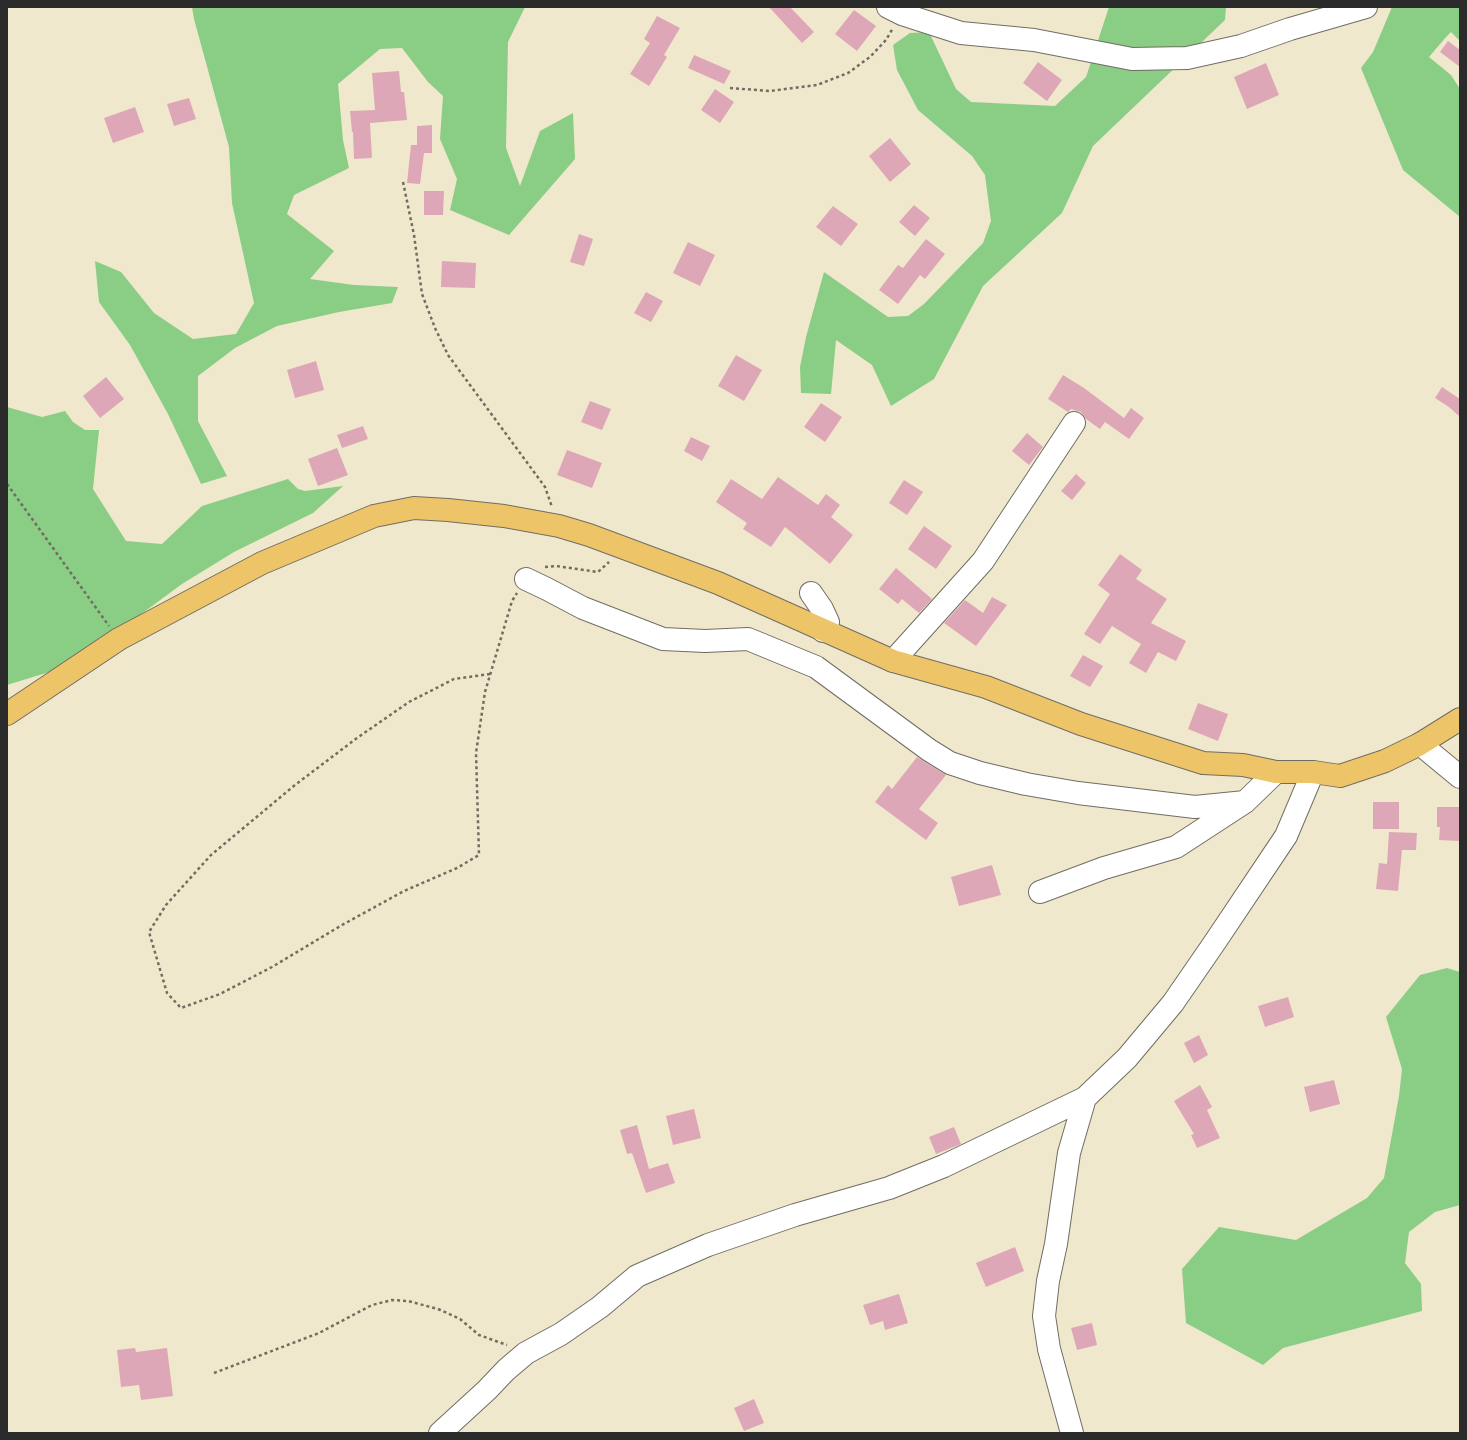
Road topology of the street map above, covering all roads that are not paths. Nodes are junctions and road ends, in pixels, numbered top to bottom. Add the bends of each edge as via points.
1 (1366, 7) edge
2 (895, 11) edge
3 (1074, 423) dead end
4 (526, 579) road end
5 (811, 593) dead end
6 (823, 631) junction
7 (892, 661) junction
8 (16, 701) edge
9 (7, 714) edge
10 (1460, 719) edge
11 (1420, 744) junction
12 (1276, 772) junction
13 (1313, 772) junction
14 (1460, 777) edge
15 (1245, 802) junction
16 (1040, 892) dead end
17 (1085, 1098) junction
18 (440, 1433) edge
19 (1072, 1433) edge

1 - 2 street via 1290,28 1241,46 1186,58 1132,59 1034,40 961,33
3 - 7 street via 983,561
4 - 15 street via 583,608 663,639 748,639 816,667 929,750 956,765 1026,784 1078,793 1195,807
5 - 6 street via 828,622
6 - 7 main road
6 - 8 main road via 718,583 559,526 478,512 414,508 374,516 262,563 119,639
7 - 12 main road via 986,687 1081,724 1203,763 1243,765
8 - 9 main road
10 - 11 main road
11 - 13 main road via 1385,761 1340,776
11 - 14 street
12 - 13 main road
12 - 15 street
13 - 17 street via 1286,836 1186,985 1127,1058
15 - 16 street via 1176,847 1104,868
17 - 18 street via 944,1166 889,1188 795,1215 708,1245 637,1276 561,1334 526,1353
17 - 19 street via 1069,1153 1044,1316 1049,1349

